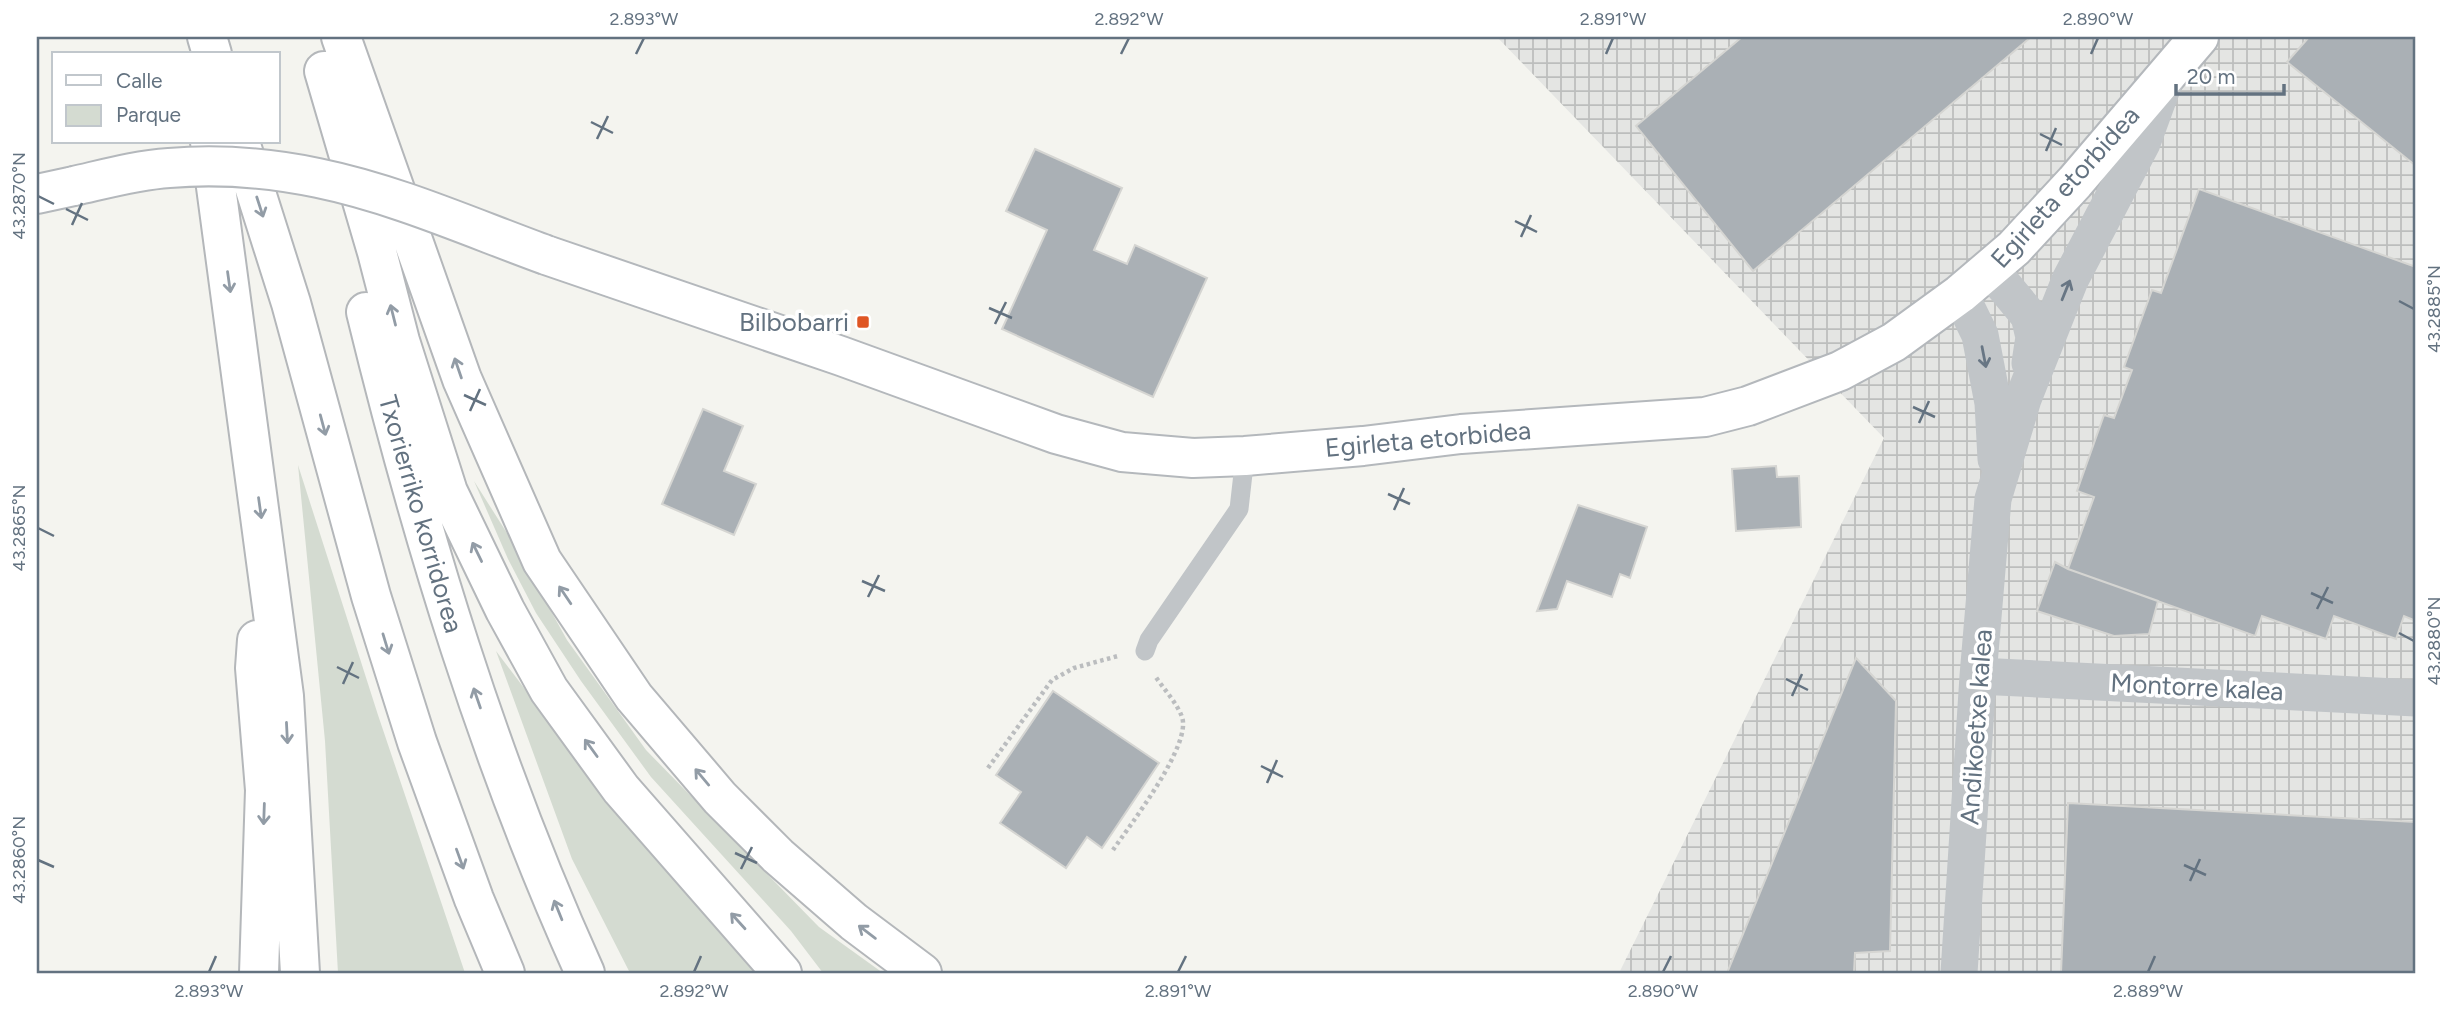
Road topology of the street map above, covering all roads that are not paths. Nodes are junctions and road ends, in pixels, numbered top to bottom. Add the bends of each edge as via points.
1 (341, 37) edge
2 (2199, 37) edge
3 (321, 54) edge
4 (2168, 71) junction
5 (210, 144) edge
6 (241, 144) edge
7 (37, 194) edge
8 (1990, 269) junction
9 (1961, 294) junction
10 (2024, 399) junction
11 (1245, 456) junction
12 (1998, 481) junction
13 (266, 551) junction
14 (1145, 651) road end
15 (1978, 676) junction
16 (2416, 698) edge
17 (259, 973) edge
18 (300, 973) edge
19 (505, 973) edge
20 (585, 973) edge
21 (782, 973) edge
22 (922, 973) edge
23 (1959, 973) edge

22 -> 1 main road via 854,922 720,798 634,696 542,561 462,379
2 - 4 main road, Egirleta etorbidea
20 -> 3 main road, Txorierriko korridorea via 502,768 445,606 393,424 351,249
21 -> 3 main road via 621,789 550,690 505,610 449,492 400,341
4 - 8 main road, Egirleta etorbidea via 2075,182
10 -> 4 street via 2070,280 2142,143
5 -> 13 main road
6 -> 19 main road via 417,742
7 - 11 main road, Egirleta etorbidea, bridge via 165,168 198,166 317,178 384,196 1070,437 1122,452 1192,458
8 - 9 main road, Egirleta etorbidea
8 - 10 street via 2029,316 2034,337
9 - 11 main road, Egirleta etorbidea via 1894,342 1840,371 1705,417 1461,434
9 -> 12 street via 1980,335 1993,403
10 - 12 street
11 - 14 lane via 1239,509
12 - 15 street, Andikoetxe kalea
13 -> 17 main road via 255,668 265,790
13 -> 18 main road via 284,696
15 - 16 street, Montorre kalea
15 - 23 street, Andikoetxe kalea

